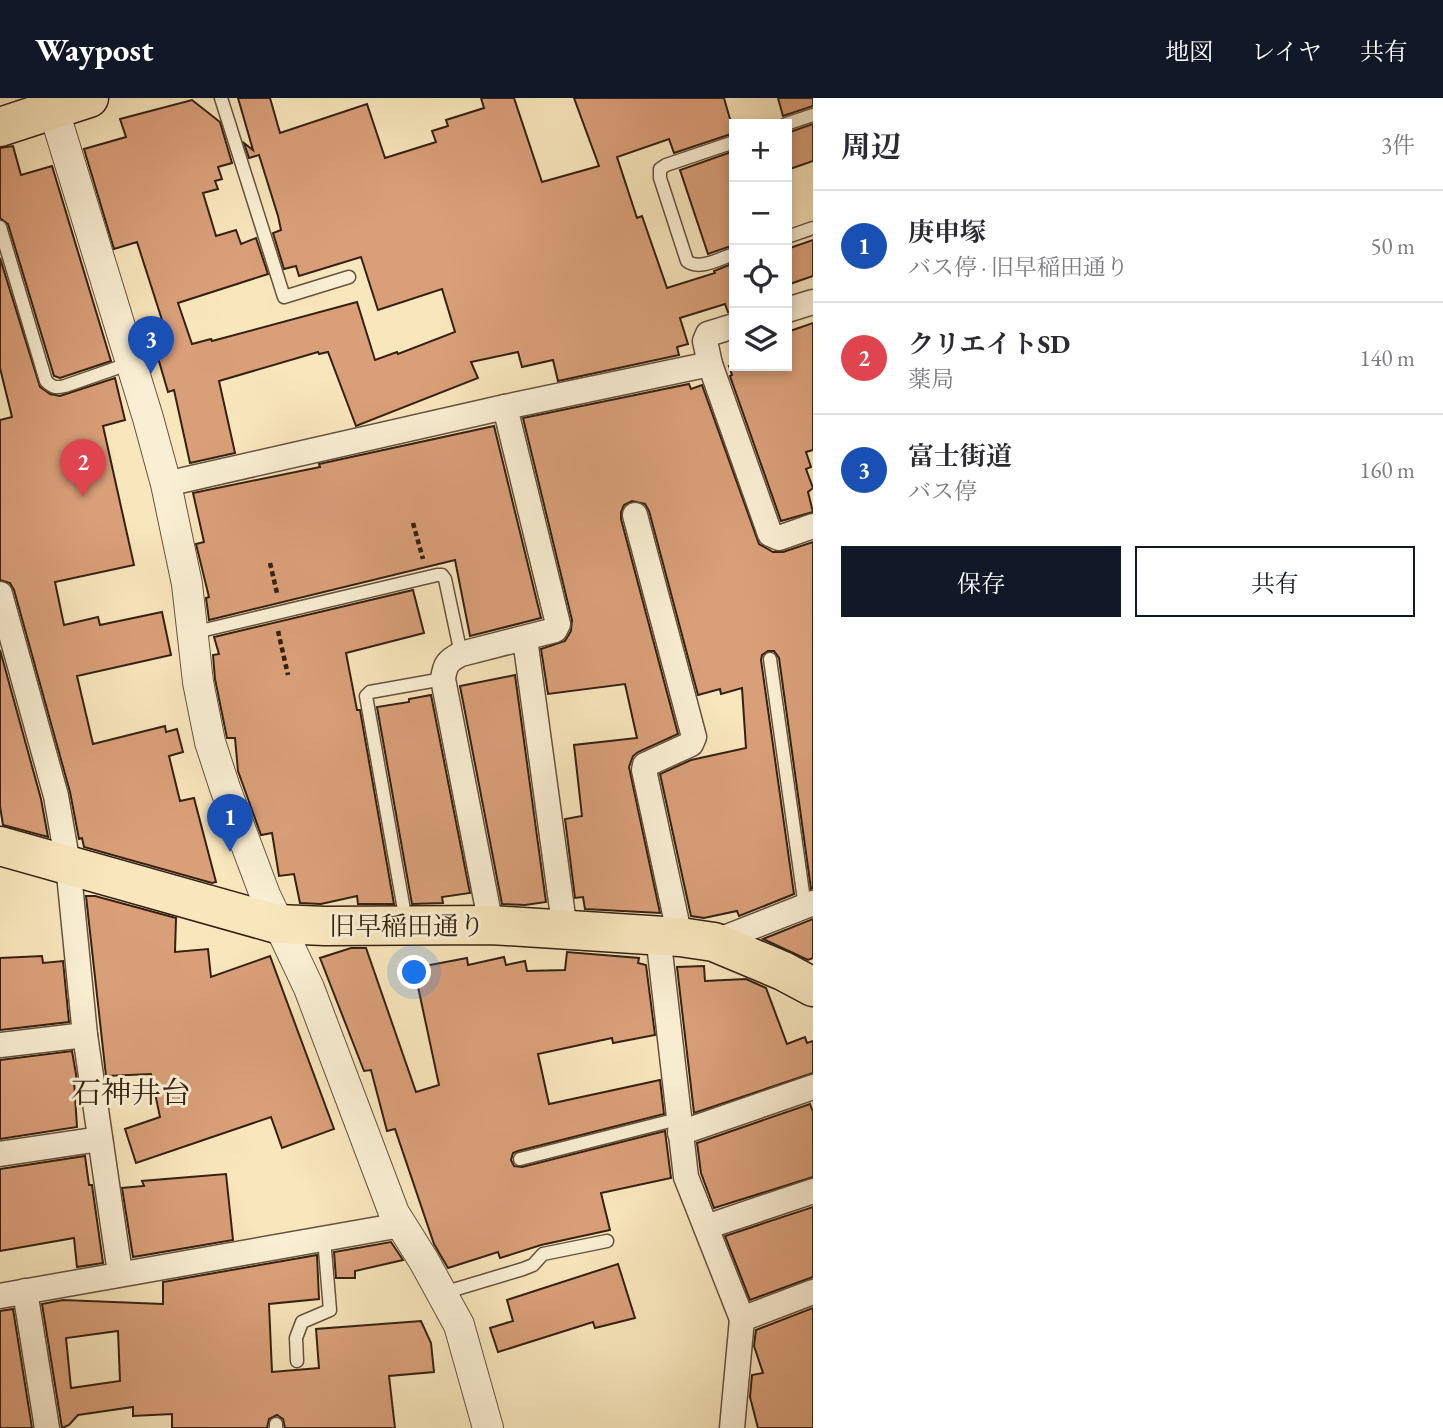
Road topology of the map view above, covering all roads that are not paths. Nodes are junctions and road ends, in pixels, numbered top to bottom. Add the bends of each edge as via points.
1 (221, 98) edge
2 (64, 102) edge
3 (813, 115) edge
4 (792, 122) edge
5 (0, 127) edge
6 (729, 144) edge
7 (0, 227) edge
8 (813, 228) edge
9 (792, 235) edge
10 (729, 256) edge
11 (349, 277) dead end
12 (813, 302) edge
13 (792, 308) edge
14 (729, 328) edge
15 (131, 363) junction
16 (710, 364) junction
17 (505, 407) junction
18 (166, 484) junction
19 (635, 515) dead end
20 (813, 526) edge
21 (0, 594) edge
22 (191, 634) junction
23 (525, 639) junction
24 (461, 654) junction
25 (770, 659) dead end
26 (443, 679) junction
27 (0, 846) edge
28 (68, 864) junction
29 (809, 905) edge
30 (277, 924) junction
31 (406, 925) junction
32 (491, 925) junction
33 (565, 931) junction
34 (684, 938) junction
35 (813, 988) edge
36 (85, 1035) junction
37 (0, 1045) edge
38 (813, 1087) edge
39 (679, 1126) junction
40 (100, 1139) junction
41 (0, 1154) edge
42 (520, 1159) dead end
43 (813, 1191) edge
44 (401, 1225) junction
45 (706, 1227) junction
46 (324, 1238) junction
47 (607, 1241) dead end
48 (120, 1273) junction
49 (25, 1291) junction
50 (813, 1292) edge
51 (442, 1293) junction
52 (0, 1296) edge
53 (742, 1319) junction
54 (297, 1361) dead end
55 (47, 1428) edge
56 (488, 1428) edge
57 (732, 1428) edge

1 - 11 lane via 284,297
2 - 5 main road
2 - 15 street
3 - 4 lane
6 - 10 lane via 666,165 660,169 660,178 687,261 698,266
7 - 15 lane via 46,381 51,386 65,386
8 - 9 lane
12 - 13 street
14 - 16 street via 705,337
15 - 18 street
16 - 17 street
16 - 20 street via 770,534 779,538
17 - 18 street
17 - 23 street via 558,624 555,630
18 - 22 street via 187,584
19 - 34 street via 694,737 691,744 645,765 644,770
21 - 28 street via 56,796
22 - 24 lane via 442,575
22 - 30 street via 210,742
23 - 24 street
23 - 33 street
24 - 26 street via 446,663
25 - 29 lane
26 - 31 lane via 366,696
26 - 32 street
27 - 28 main road, 旧早稲田通り
28 - 30 main road, 旧早稲田通り
28 - 36 street
29 - 34 street
30 - 31 main road, 旧早稲田通り
30 - 44 street via 309,988
31 - 32 main road, 旧早稲田通り
32 - 33 main road, 旧早稲田通り
33 - 34 main road, 旧早稲田通り
34 - 35 main road, 旧早稲田通り via 783,971
34 - 39 street
36 - 37 street
36 - 40 street
38 - 39 street
39 - 42 lane
39 - 45 street via 686,1177
40 - 41 street
40 - 48 street
43 - 45 street
44 - 46 street
44 - 51 street
45 - 53 street
46 - 48 street
46 - 54 lane via 330,1310 302,1322 296,1338
47 - 51 lane via 542,1254 523,1269
48 - 49 street
49 - 52 street
49 - 55 street
50 - 53 street
51 - 56 street via 459,1325
53 - 57 street

